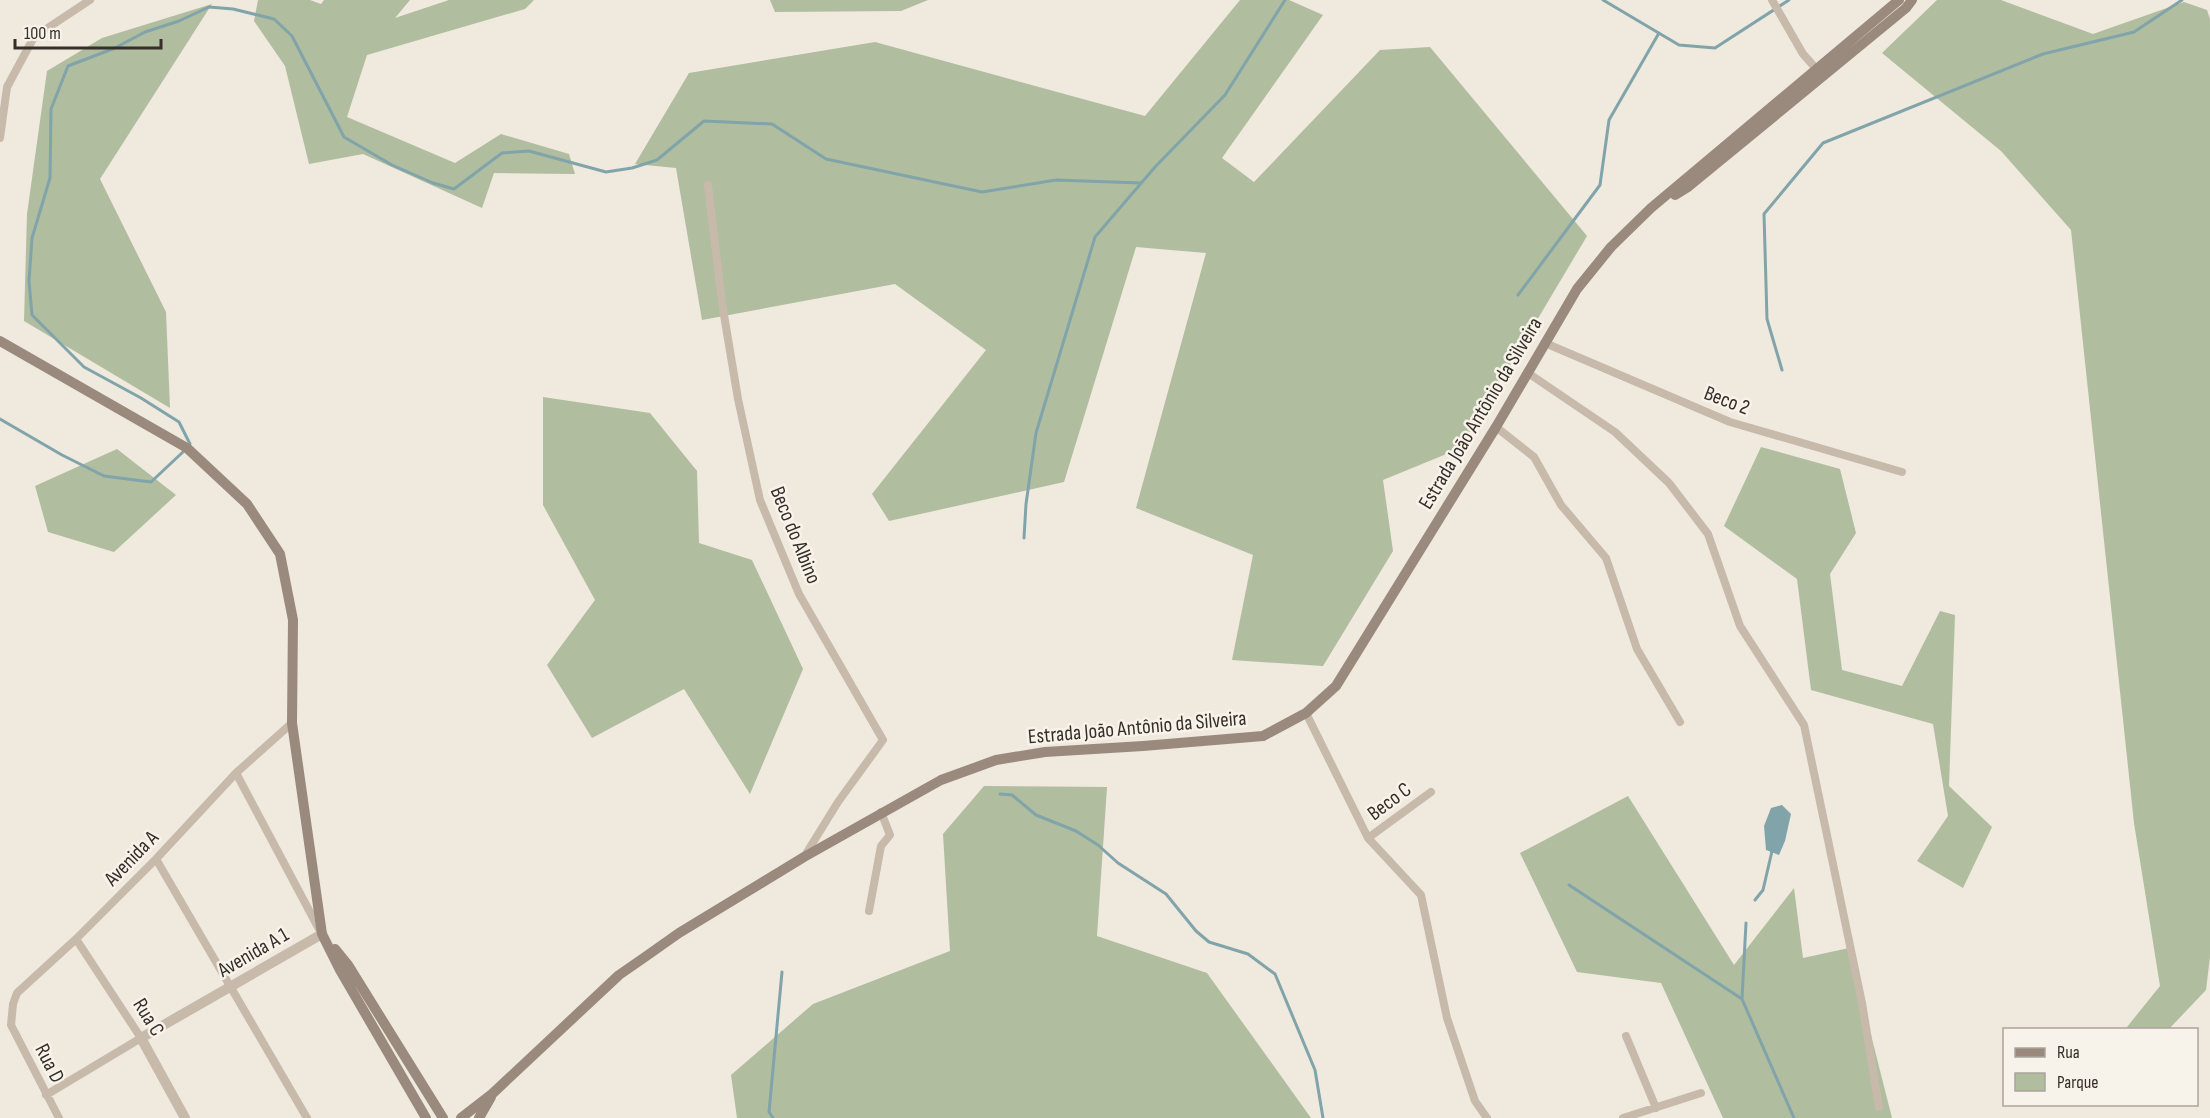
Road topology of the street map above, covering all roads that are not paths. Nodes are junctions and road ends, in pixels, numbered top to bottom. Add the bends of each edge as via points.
1 (90, 0) edge
2 (1772, 0) edge
3 (1899, 0) edge
4 (1912, 0) edge
5 (1819, 72) junction
6 (0, 138) edge
7 (708, 185) dead end
8 (0, 341) edge
9 (1545, 342) junction
10 (1528, 374) junction
11 (1496, 427) junction
12 (1902, 472) dead end
13 (1306, 713) junction
14 (292, 723) junction
15 (1680, 723) dead end
16 (236, 773) junction
17 (1431, 792) dead end
18 (881, 812) junction
19 (1368, 838) junction
20 (804, 857) junction
21 (156, 859) junction
22 (869, 911) dead end
23 (322, 934) junction
24 (76, 939) junction
25 (231, 987) junction
26 (11, 1025) joint
27 (1626, 1036) dead end
28 (141, 1038) junction
29 (1701, 1093) dead end
30 (492, 1094) junction
31 (46, 1095) junction
32 (1656, 1107) junction
33 (1879, 1107) dead end
34 (59, 1118) edge
35 (185, 1118) edge
36 (308, 1118) edge
37 (426, 1118) edge
38 (443, 1118) edge
39 (461, 1118) edge
40 (479, 1118) edge
41 (1487, 1118) edge
42 (1623, 1118) edge

1 - 6 street via 34,37 7,87
2 - 5 street via 1803,54
3 - 5 main road, Estrada João Antônio da Silveira
4 - 5 main road, Estrada João Antônio da Silveira
5 - 9 main road, Estrada João Antônio da Silveira via 1651,208 1611,247
7 - 20 street, Beco do Albino via 738,399 760,500 799,594 883,740
8 - 14 main road via 187,448 247,504 280,554 292,620
9 - 10 main road, Estrada João Antônio da Silveira
9 - 12 street, Beco 2 via 1730,422
10 - 11 main road, Estrada João Antônio da Silveira
10 - 33 street via 1615,432 1669,483 1708,534 1740,626 1804,725 1862,1003
11 - 13 main road, Estrada João Antônio da Silveira via 1336,686
11 - 15 street via 1534,457 1562,505 1606,558 1637,649
13 - 18 main road, Estrada João Antônio da Silveira via 1263,736 1045,752 996,760 941,780
13 - 19 street
14 - 16 street, Avenida A
14 - 23 main road
16 - 21 street, Avenida A
16 - 23 street, Avenida A 1
17 - 19 street, Beco C
18 - 20 main road, Estrada João Antônio da Silveira
18 - 22 street via 890,835 880,846
19 - 41 street via 1421,896 1447,1018 1475,1101
20 - 30 main road, Estrada João Antônio da Silveira via 679,933 619,975
21 - 24 street, Avenida A
21 - 25 street
23 - 25 street, Avenida A 1
23 - 37 main road
23 - 38 main road via 348,965
24 - 26 street, Avenida A via 17,993
24 - 28 street, Rua C
25 - 28 street, Avenida A 1
25 - 36 street
26 - 31 street, Rua D
27 - 32 street
28 - 31 street, Avenida A 1
28 - 35 street, Rua C
29 - 32 street
30 - 39 main road, Estrada João Antônio da Silveira
30 - 40 main road, Estrada João Antônio da Silveira
31 - 34 street, Rua D
32 - 42 street

